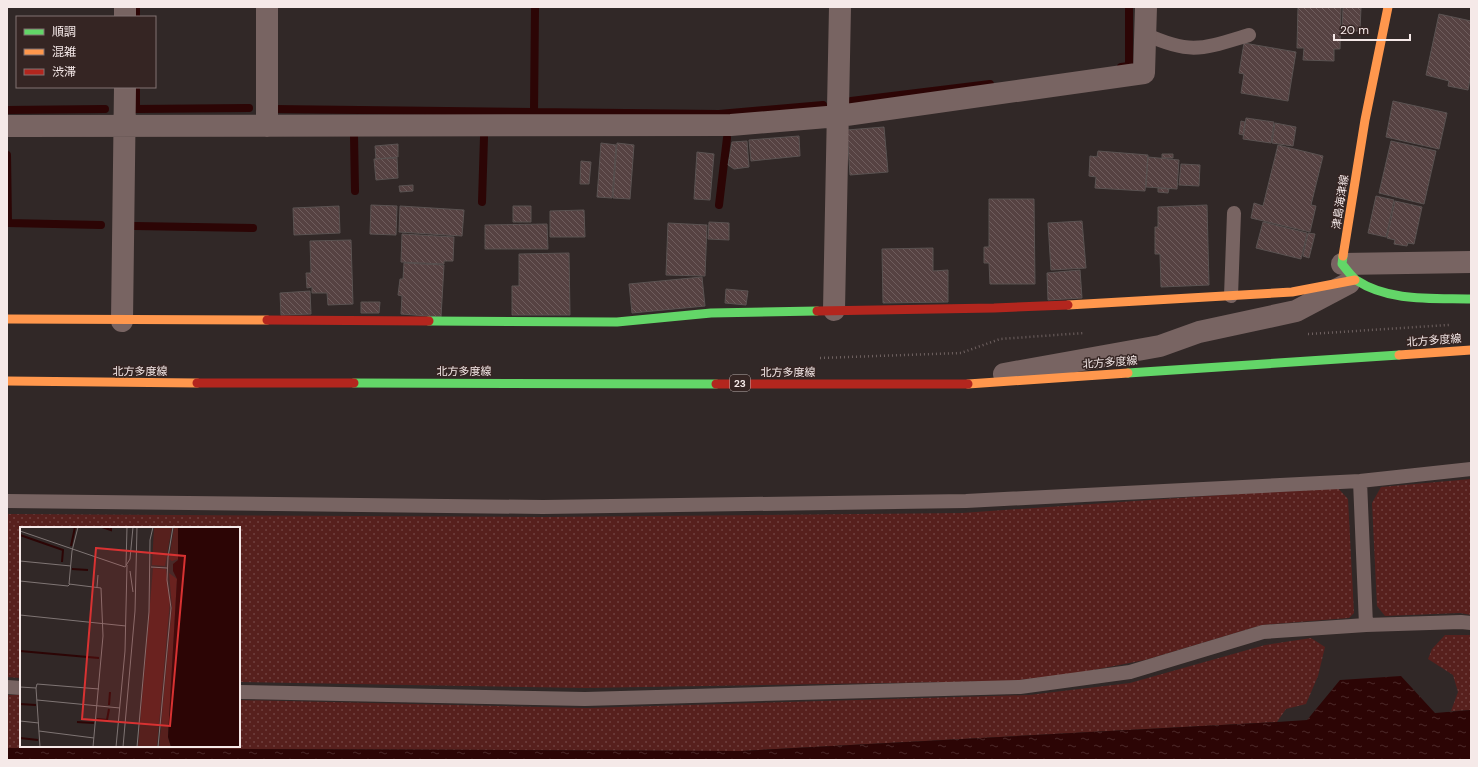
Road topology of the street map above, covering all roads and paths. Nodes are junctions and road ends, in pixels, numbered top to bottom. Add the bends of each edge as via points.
1 (267, 7) edge
2 (840, 7) edge
3 (1146, 7) edge
4 (1388, 7) edge
5 (1145, 34) junction
6 (1248, 34) dead end
7 (125, 88) edge
8 (839, 116) junction
9 (7, 126) edge
10 (125, 126) junction
11 (267, 126) junction
12 (1234, 213) dead end
13 (1471, 262) edge
14 (1348, 272) junction
15 (1231, 296) junction
16 (1471, 299) edge
17 (834, 310) junction
18 (7, 319) edge
19 (122, 321) junction
20 (1456, 324) dead end
21 (1087, 333) dead end
22 (1301, 334) dead end
23 (1471, 350) edge
24 (813, 358) dead end
25 (7, 381) edge
26 (965, 384) junction
27 (1471, 469) edge
28 (1360, 481) junction
29 (7, 501) edge
30 (1471, 623) edge
31 (1366, 625) junction
32 (7, 688) edge
33 (20, 688) edge
34 (240, 692) edge

1 - 11 street
2 - 8 street
3 - 5 street
4 - 14 main road, 津島海津線 via 1365,120
5 - 6 lane via 1168,45 1186,49 1209,47
5 - 8 street via 1144,72
7 - 10 street
8 - 11 street via 731,125
8 - 17 street
9 - 10 street
10 - 11 street
10 - 19 street
12 - 15 lane
13 - 14 street
14 - 15 main road via 1292,292
14 - 16 main road via 1380,291 1412,298
14 - 26 street via 1296,311 1199,332 1160,346 1012,372
15 - 17 main road via 994,308
17 - 19 main road via 711,313 617,322
18 - 19 main road
20 - 22 path
21 - 24 path via 1000,339 961,353
23 - 26 main road, 北方多度線 / 23
25 - 26 main road, 北方多度線 / 23
27 - 28 lane
28 - 29 lane via 966,501 543,507
28 - 31 lane
30 - 31 lane
31 - 34 lane via 1263,632 1130,672 1020,687 585,699
32 - 33 lane

